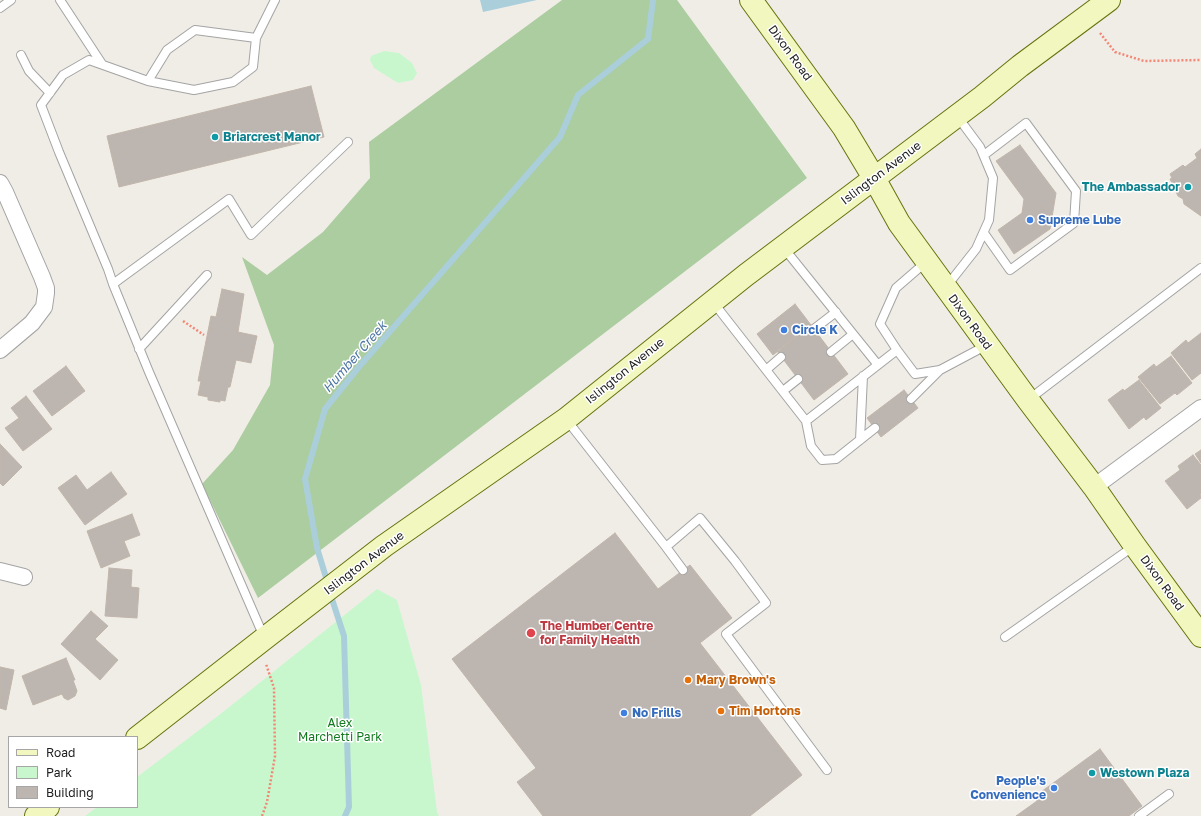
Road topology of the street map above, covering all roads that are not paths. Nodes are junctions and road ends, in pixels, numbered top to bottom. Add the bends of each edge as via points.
1 (11, 0) edge
2 (60, 0) edge
3 (275, 0) edge
4 (751, 0) edge
5 (1109, 0) edge
6 (0, 8) edge
7 (256, 38) junction
8 (21, 55) dead end
9 (102, 64) junction
10 (148, 81) junction
11 (50, 92) junction
12 (957, 116) junction
13 (348, 142) dead end
14 (984, 155) junction
15 (874, 178) junction
16 (0, 183) edge
17 (984, 233) junction
18 (783, 247) junction
19 (927, 262) junction
20 (1201, 268) edge
21 (207, 275) dead end
22 (113, 284) junction
23 (946, 288) junction
24 (712, 302) junction
25 (836, 312) junction
26 (814, 329) dead end
27 (853, 334) junction
28 (987, 345) junction
29 (139, 349) junction
30 (0, 350) edge
31 (896, 350) junction
32 (831, 352) dead end
33 (781, 357) dead end
34 (878, 365) junction
35 (766, 370) junction
36 (940, 370) junction
37 (863, 376) junction
38 (798, 379) dead end
39 (783, 391) junction
40 (911, 399) dead end
41 (1028, 400) junction
42 (1201, 408) edge
43 (566, 419) junction
44 (806, 421) junction
45 (875, 428) dead end
46 (860, 440) junction
47 (1094, 487) junction
48 (1134, 546) junction
49 (666, 547) junction
50 (683, 570) dead end
51 (0, 571) edge
52 (24, 577) dead end
53 (724, 624) dead end
54 (730, 631) junction
55 (1201, 636) edge
56 (1005, 637) dead end
57 (262, 640) junction
58 (138, 737) edge
59 (827, 770) dead end
60 (1169, 794) dead end
61 (47, 808) edge
62 (36, 816) edge
63 (1139, 816) edge

1 - 6 lane
2 - 9 lane
3 - 7 lane
4 - 15 main road, Dixon Road via 844,128
5 - 12 main road, Islington Avenue
7 - 10 lane via 195,30 167,50
7 - 10 lane via 253,67 233,82 194,90
8 - 11 lane via 29,71
9 - 10 lane
9 - 11 lane via 89,60 63,75
11 - 22 lane via 41,105
12 - 14 lane
12 - 15 main road, Islington Avenue
13 - 22 lane via 251,235 229,199
14 - 17 lane via 993,178 989,220
14 - 17 lane via 1026,123 1076,192 1074,223 1010,270
15 - 18 main road, Islington Avenue
15 - 19 main road, Dixon Road via 899,223
16 - 30 street via 46,288 45,303 38,316
17 - 23 lane via 976,249
18 - 24 main road, Islington Avenue
18 - 25 lane
19 - 23 main road, Dixon Road
19 - 31 lane via 896,288 880,324
20 - 41 lane
21 - 29 lane
22 - 29 lane
23 - 28 main road, Dixon Road
24 - 35 lane
24 - 43 main road, Islington Avenue
25 - 26 lane
25 - 27 lane
27 - 32 lane
27 - 34 lane
28 - 36 lane
28 - 41 main road, Dixon Road
29 - 57 lane
31 - 34 lane
31 - 36 lane via 915,374
33 - 35 lane
34 - 37 lane
35 - 39 lane
36 - 40 lane
37 - 44 lane
37 - 46 lane
38 - 39 lane
39 - 44 lane
41 - 47 main road, Dixon Road
42 - 47 street
43 - 49 lane
43 - 57 main road, Islington Avenue via 384,546
44 - 46 lane via 811,446 822,460 836,459
45 - 46 lane
47 - 48 main road, Dixon Road
48 - 55 main road, Dixon Road
48 - 56 lane
49 - 50 lane
49 - 54 lane via 700,518 735,561 766,603
51 - 52 street
53 - 54 lane
54 - 59 lane via 726,634
57 - 58 main road, Islington Avenue
60 - 63 lane
61 - 62 main road

